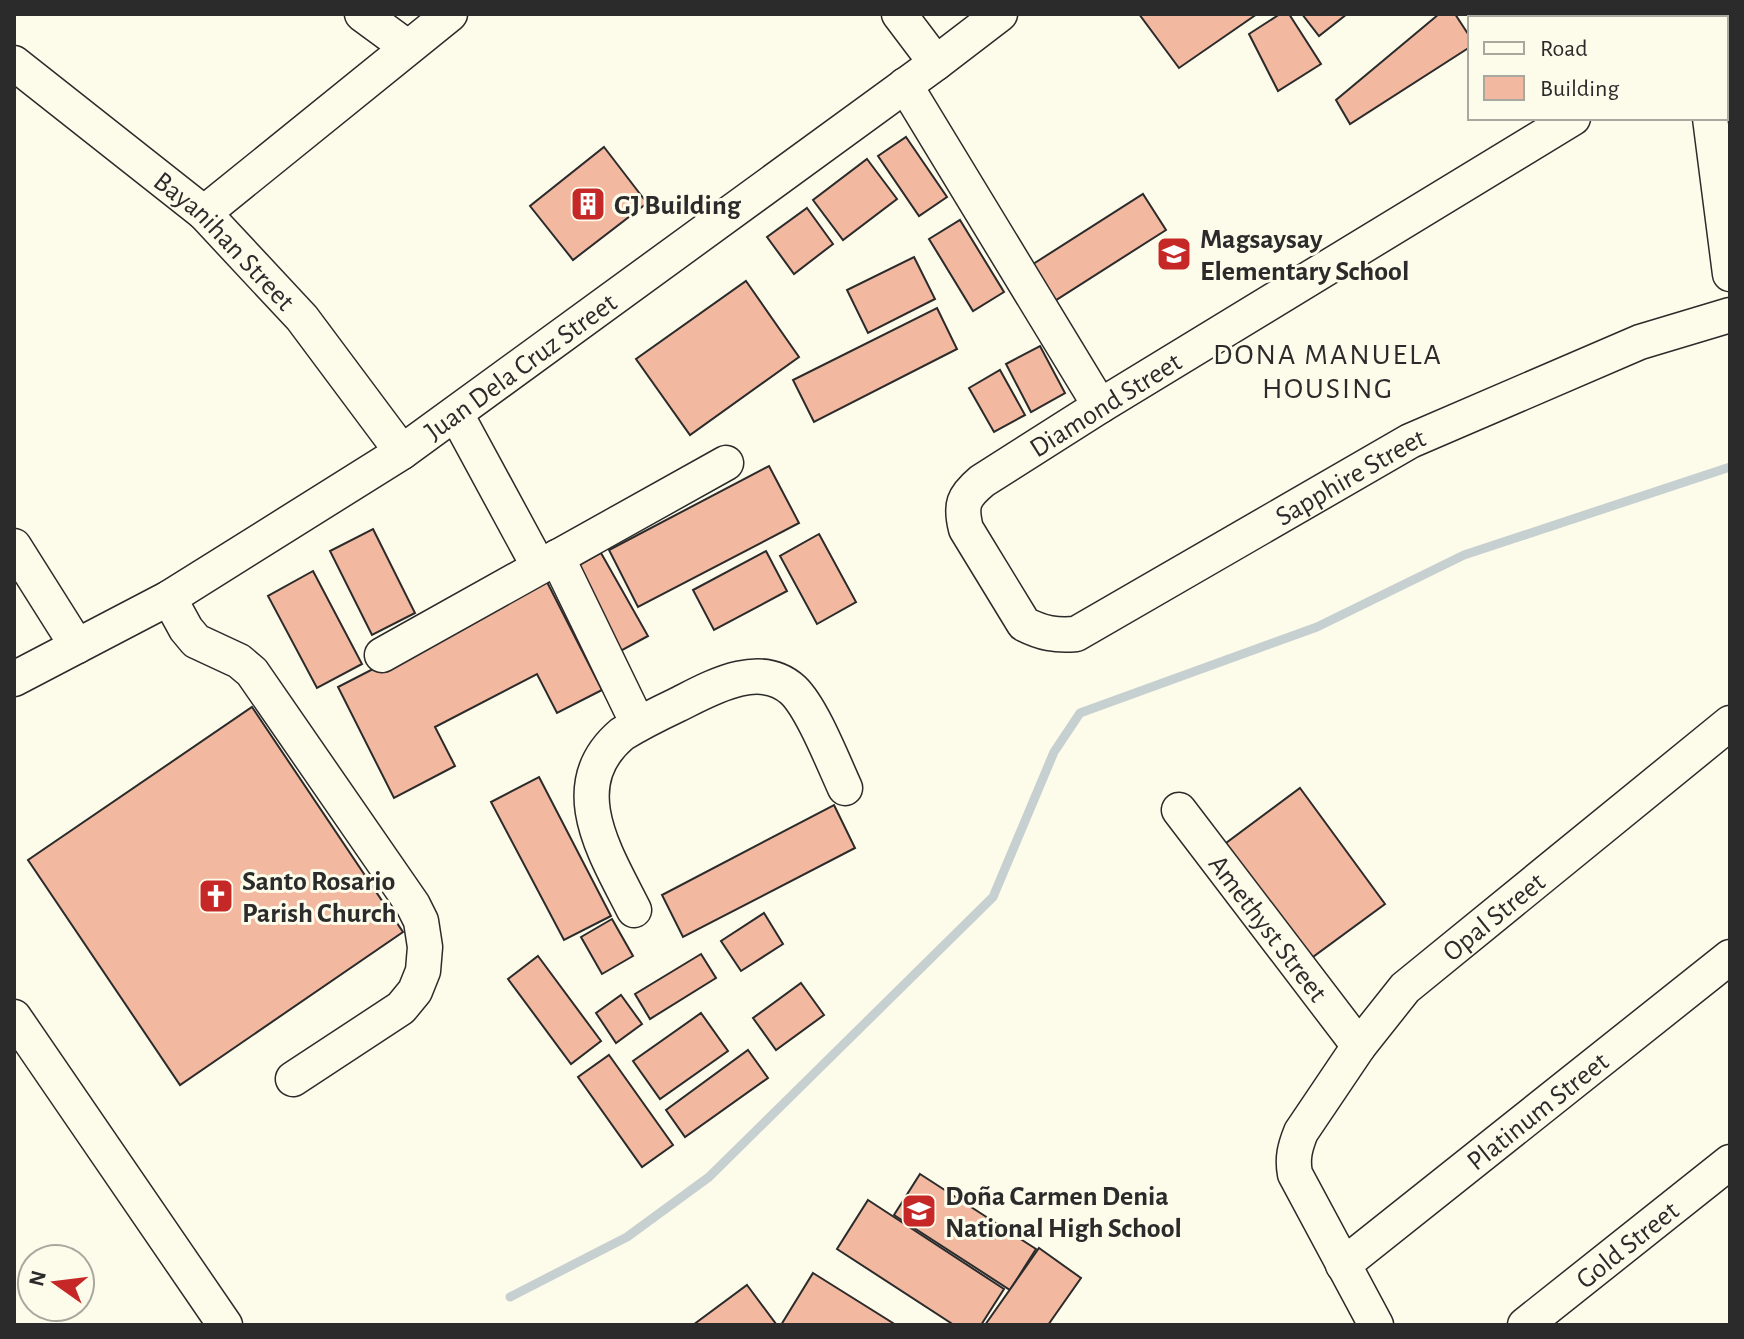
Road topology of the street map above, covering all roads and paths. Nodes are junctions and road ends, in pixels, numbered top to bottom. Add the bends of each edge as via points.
1 (362, 14) edge
2 (450, 14) edge
3 (899, 14) edge
4 (995, 16) edge
5 (407, 47) junction
6 (14, 63) edge
7 (936, 63) junction
8 (905, 85) junction
9 (1570, 120) edge
10 (1710, 120) edge
11 (204, 213) junction
12 (1730, 274) edge
13 (1730, 315) edge
14 (1100, 406) junction
15 (456, 414) junction
16 (402, 452) junction
17 (726, 463) dead end
18 (967, 493) joint
19 (14, 546) edge
20 (548, 562) junction
21 (169, 598) junction
22 (77, 646) junction
23 (382, 655) dead end
24 (14, 679) edge
25 (1730, 723) edge
26 (638, 724) junction
27 (845, 788) dead end
28 (1179, 810) dead end
29 (634, 910) dead end
30 (1730, 957) edge
31 (14, 1017) edge
32 (1359, 1046) junction
33 (293, 1079) dead end
34 (1730, 1162) edge
35 (1343, 1265) junction
36 (225, 1325) edge
37 (1376, 1325) edge
38 (1525, 1325) edge

1 - 5 street
2 - 5 street
3 - 7 street
4 - 7 street, Juan Dela Cruz Street
5 - 11 street
6 - 11 street, Bayanihan Street
7 - 8 street, Juan Dela Cruz Street
8 - 14 street
8 - 15 street, Juan Dela Cruz Street
9 - 14 street, Diamond Street
10 - 12 street
11 - 16 street, Bayanihan Street via 302,318
13 - 18 street, Sapphire Street via 1640,342 1410,441 1076,634 1049,634 1024,624 966,529 962,512
14 - 18 street, Diamond Street
15 - 16 street, Juan Dela Cruz Street
15 - 20 street
16 - 21 street, Juan Dela Cruz Street
17 - 20 street
19 - 22 street
20 - 23 street
20 - 26 street
21 - 22 street, Juan Dela Cruz Street
21 - 33 street via 196,641 252,672 421,921 423,971 415,991 401,1008
22 - 24 street, Juan Dela Cruz Street
25 - 32 street, Opal Street via 1405,988
26 - 27 street via 724,681 768,677 790,687 804,702
26 - 29 street via 608,746 592,788 599,841
28 - 32 street, Amethyst Street
30 - 35 street, Platinum Street
31 - 36 street
32 - 35 street, Opal Street via 1311,1116 1293,1161
34 - 38 street, Gold Street
35 - 37 street

